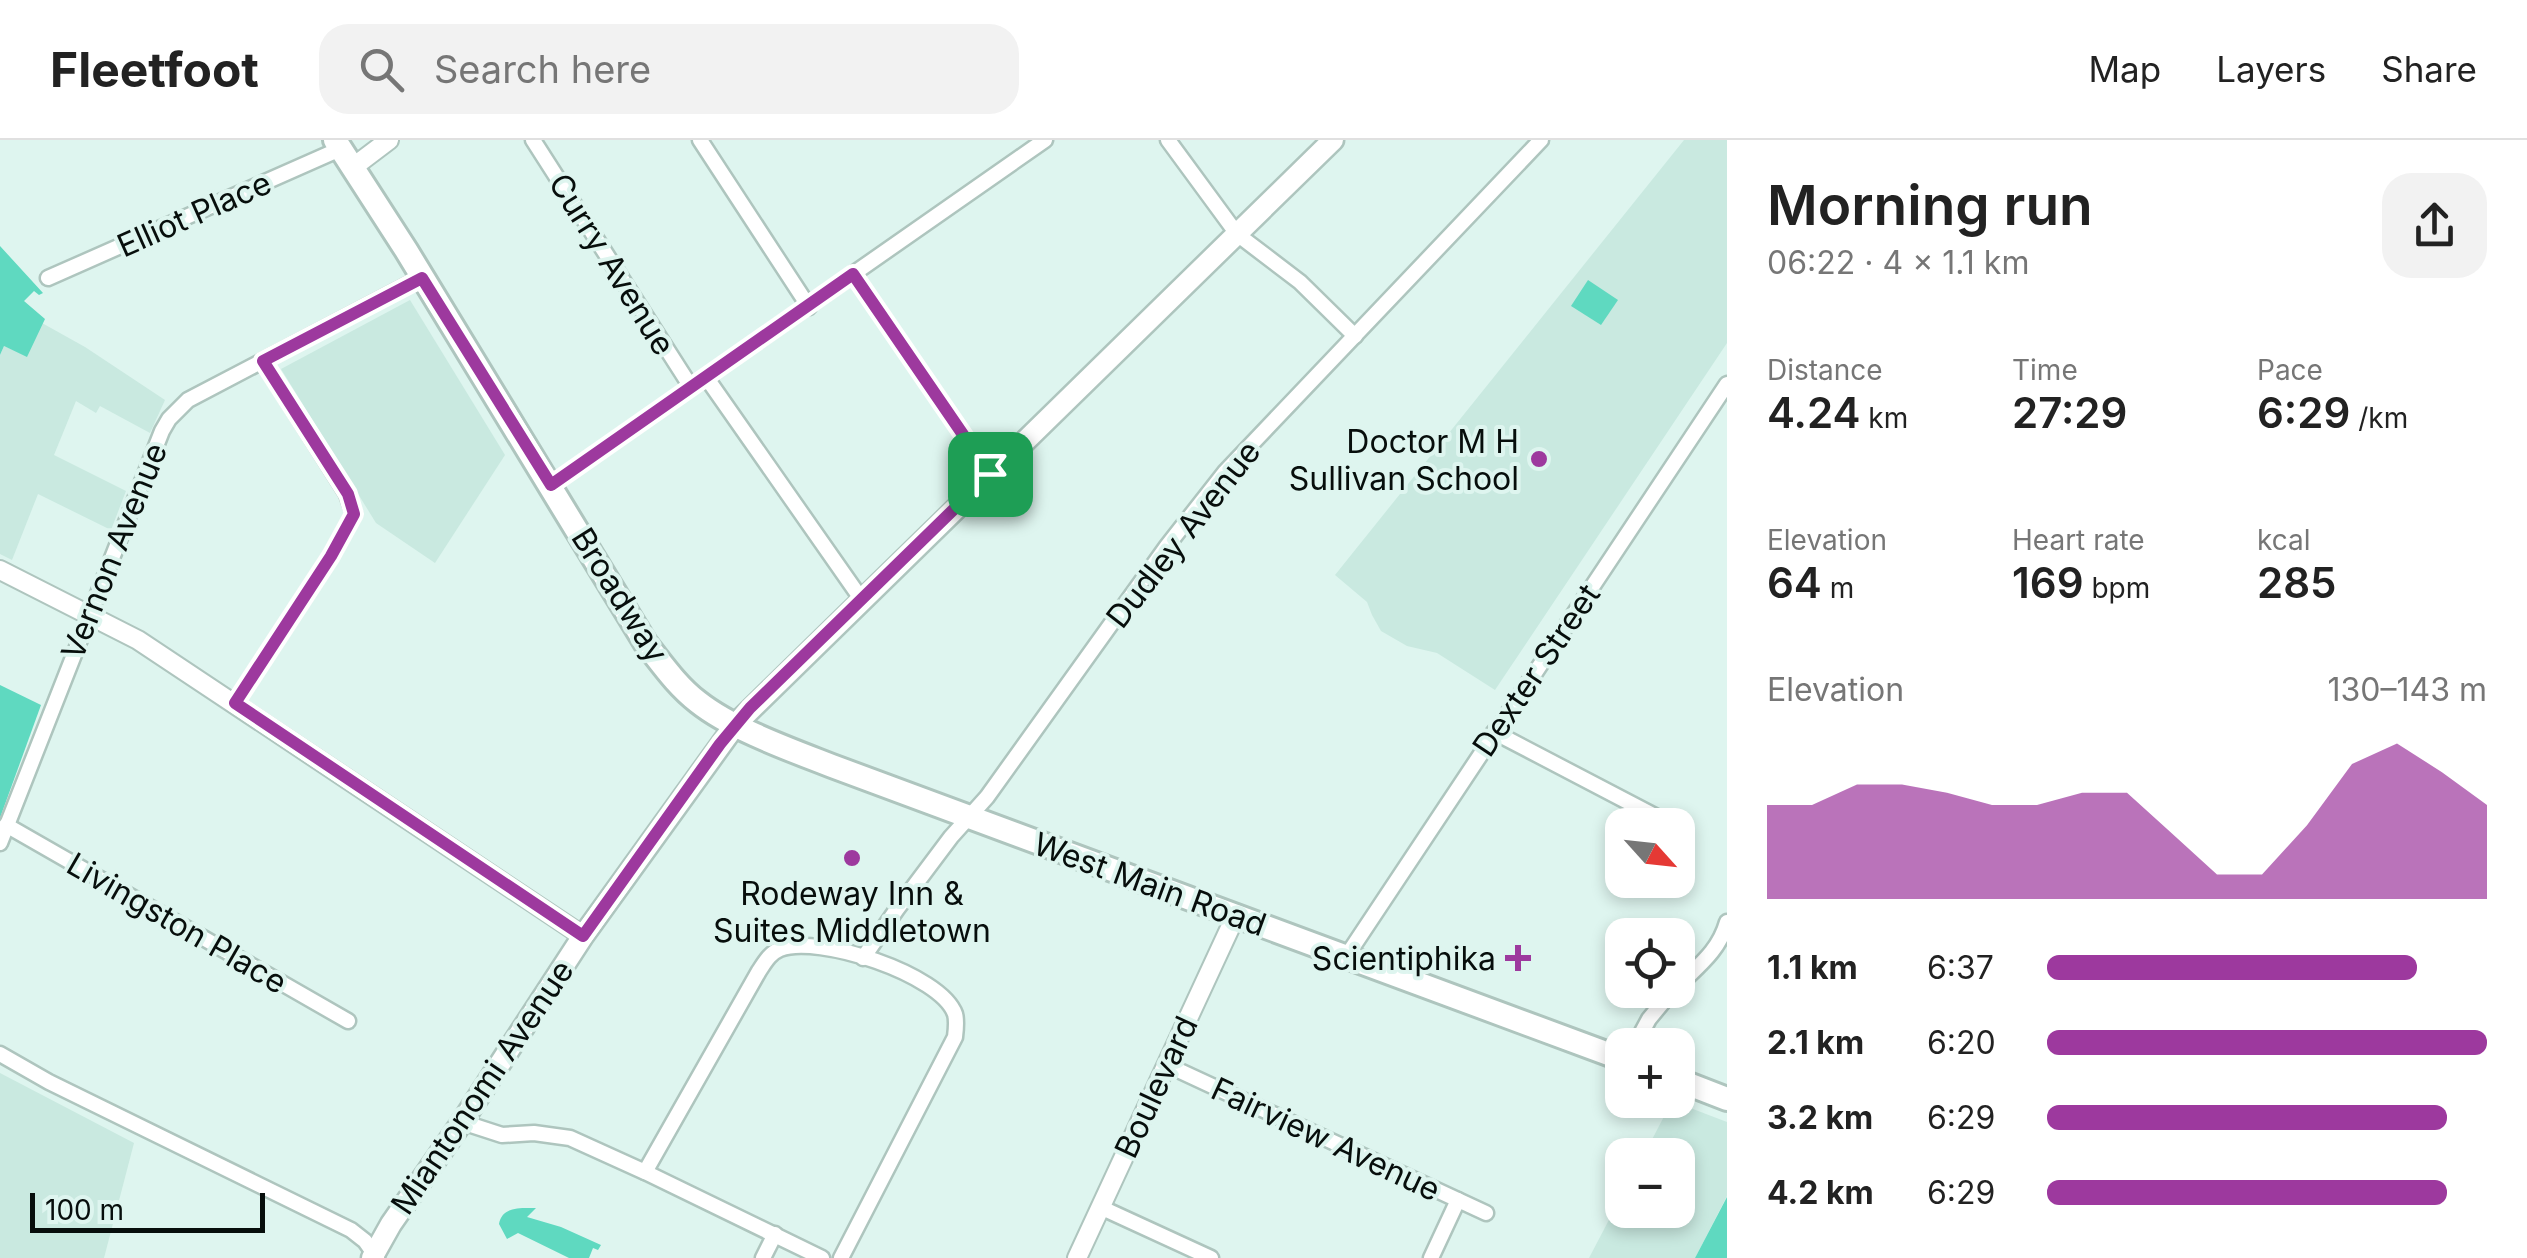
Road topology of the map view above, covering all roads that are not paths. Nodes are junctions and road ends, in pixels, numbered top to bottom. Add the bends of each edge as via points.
1 (389, 140) edge
2 (534, 140) edge
3 (700, 140) edge
4 (1045, 140) edge
5 (1168, 140) edge
6 (1333, 140) edge
7 (1541, 140) edge
8 (342, 152) edge
9 (1237, 234) junction
10 (853, 274) junction
11 (48, 278) dead end
12 (422, 278) junction
13 (808, 307) junction
14 (1354, 336) junction
15 (263, 361) junction
16 (706, 377) junction
17 (1727, 384) edge
18 (691, 387) junction
19 (990, 474) junction
20 (551, 485) junction
21 (0, 570) edge
22 (862, 600) junction
23 (90, 614) junction
24 (235, 703) junction
25 (736, 724) junction
26 (1494, 732) junction
27 (1639, 808) edge
28 (970, 818) junction
29 (6, 826) junction
30 (0, 843) edge
31 (1236, 916) junction
32 (1727, 922) edge
33 (583, 936) junction
34 (1724, 943) edge
35 (1346, 957) junction
36 (863, 958) junction
37 (1695, 970) edge
38 (348, 1022) dead end
39 (0, 1054) edge
40 (1605, 1054) edge
41 (1166, 1065) junction
42 (1695, 1087) edge
43 (1727, 1099) edge
44 (462, 1122) junction
45 (646, 1172) junction
46 (1458, 1200) junction
47 (1100, 1207) junction
48 (1486, 1213) dead end
49 (775, 1234) junction
50 (375, 1257) edge
51 (763, 1258) edge
52 (822, 1258) edge
53 (842, 1258) edge
54 (1077, 1258) edge
55 (1211, 1258) edge
56 (1431, 1258) edge

1 - 8 street
2 - 18 street, Curry Avenue
3 - 13 street
4 - 10 street
5 - 9 street
6 - 9 main road, Miantonomi Avenue
7 - 14 street, Dudley Avenue
8 - 11 street, Elliot Place
8 - 12 main road, Broadway
9 - 14 street via 1300,282
9 - 19 main road, Miantonomi Avenue
10 - 13 street
10 - 19 street
12 - 15 street, Vernon Avenue
12 - 20 main road, Broadway
13 - 16 street
14 - 28 street, Dudley Avenue via 1225,472
15 - 23 street, Vernon Avenue via 188,400 170,419
15 - 24 street via 348,494 354,514
16 - 18 street
16 - 22 street
17 - 26 street, Dexter Street
18 - 20 street
19 - 22 main road, Miantonomi Avenue
20 - 25 main road, Broadway via 646,644 699,703
21 - 23 street
22 - 25 main road, Miantonomi Avenue
23 - 24 street
23 - 29 street, Vernon Avenue
24 - 33 street
25 - 28 main road, West Main Road
25 - 33 main road, Miantonomi Avenue
26 - 27 street
26 - 35 street, Dexter Street
28 - 31 main road, West Main Road
28 - 36 street, Dudley Avenue
29 - 30 street, Vernon Avenue
29 - 38 street, Livingston Place
31 - 35 main road, West Main Road
31 - 41 street, Boulevard
32 - 34 street
33 - 44 main road, Miantonomi Avenue
34 - 37 street
35 - 40 main road, West Main Road
36 - 45 street via 805,944 773,953
36 - 53 street via 935,990 956,1015 956,1027
39 - 50 street via 351,1230
41 - 46 street, Fairview Avenue
41 - 47 street, Boulevard
42 - 43 main road
44 - 45 street via 502,1135 570,1138
44 - 50 main road, Miantonomi Avenue
45 - 49 street
46 - 48 street, Fairview Avenue
46 - 56 street
47 - 54 street, Boulevard
47 - 55 street
49 - 51 street
49 - 52 street

